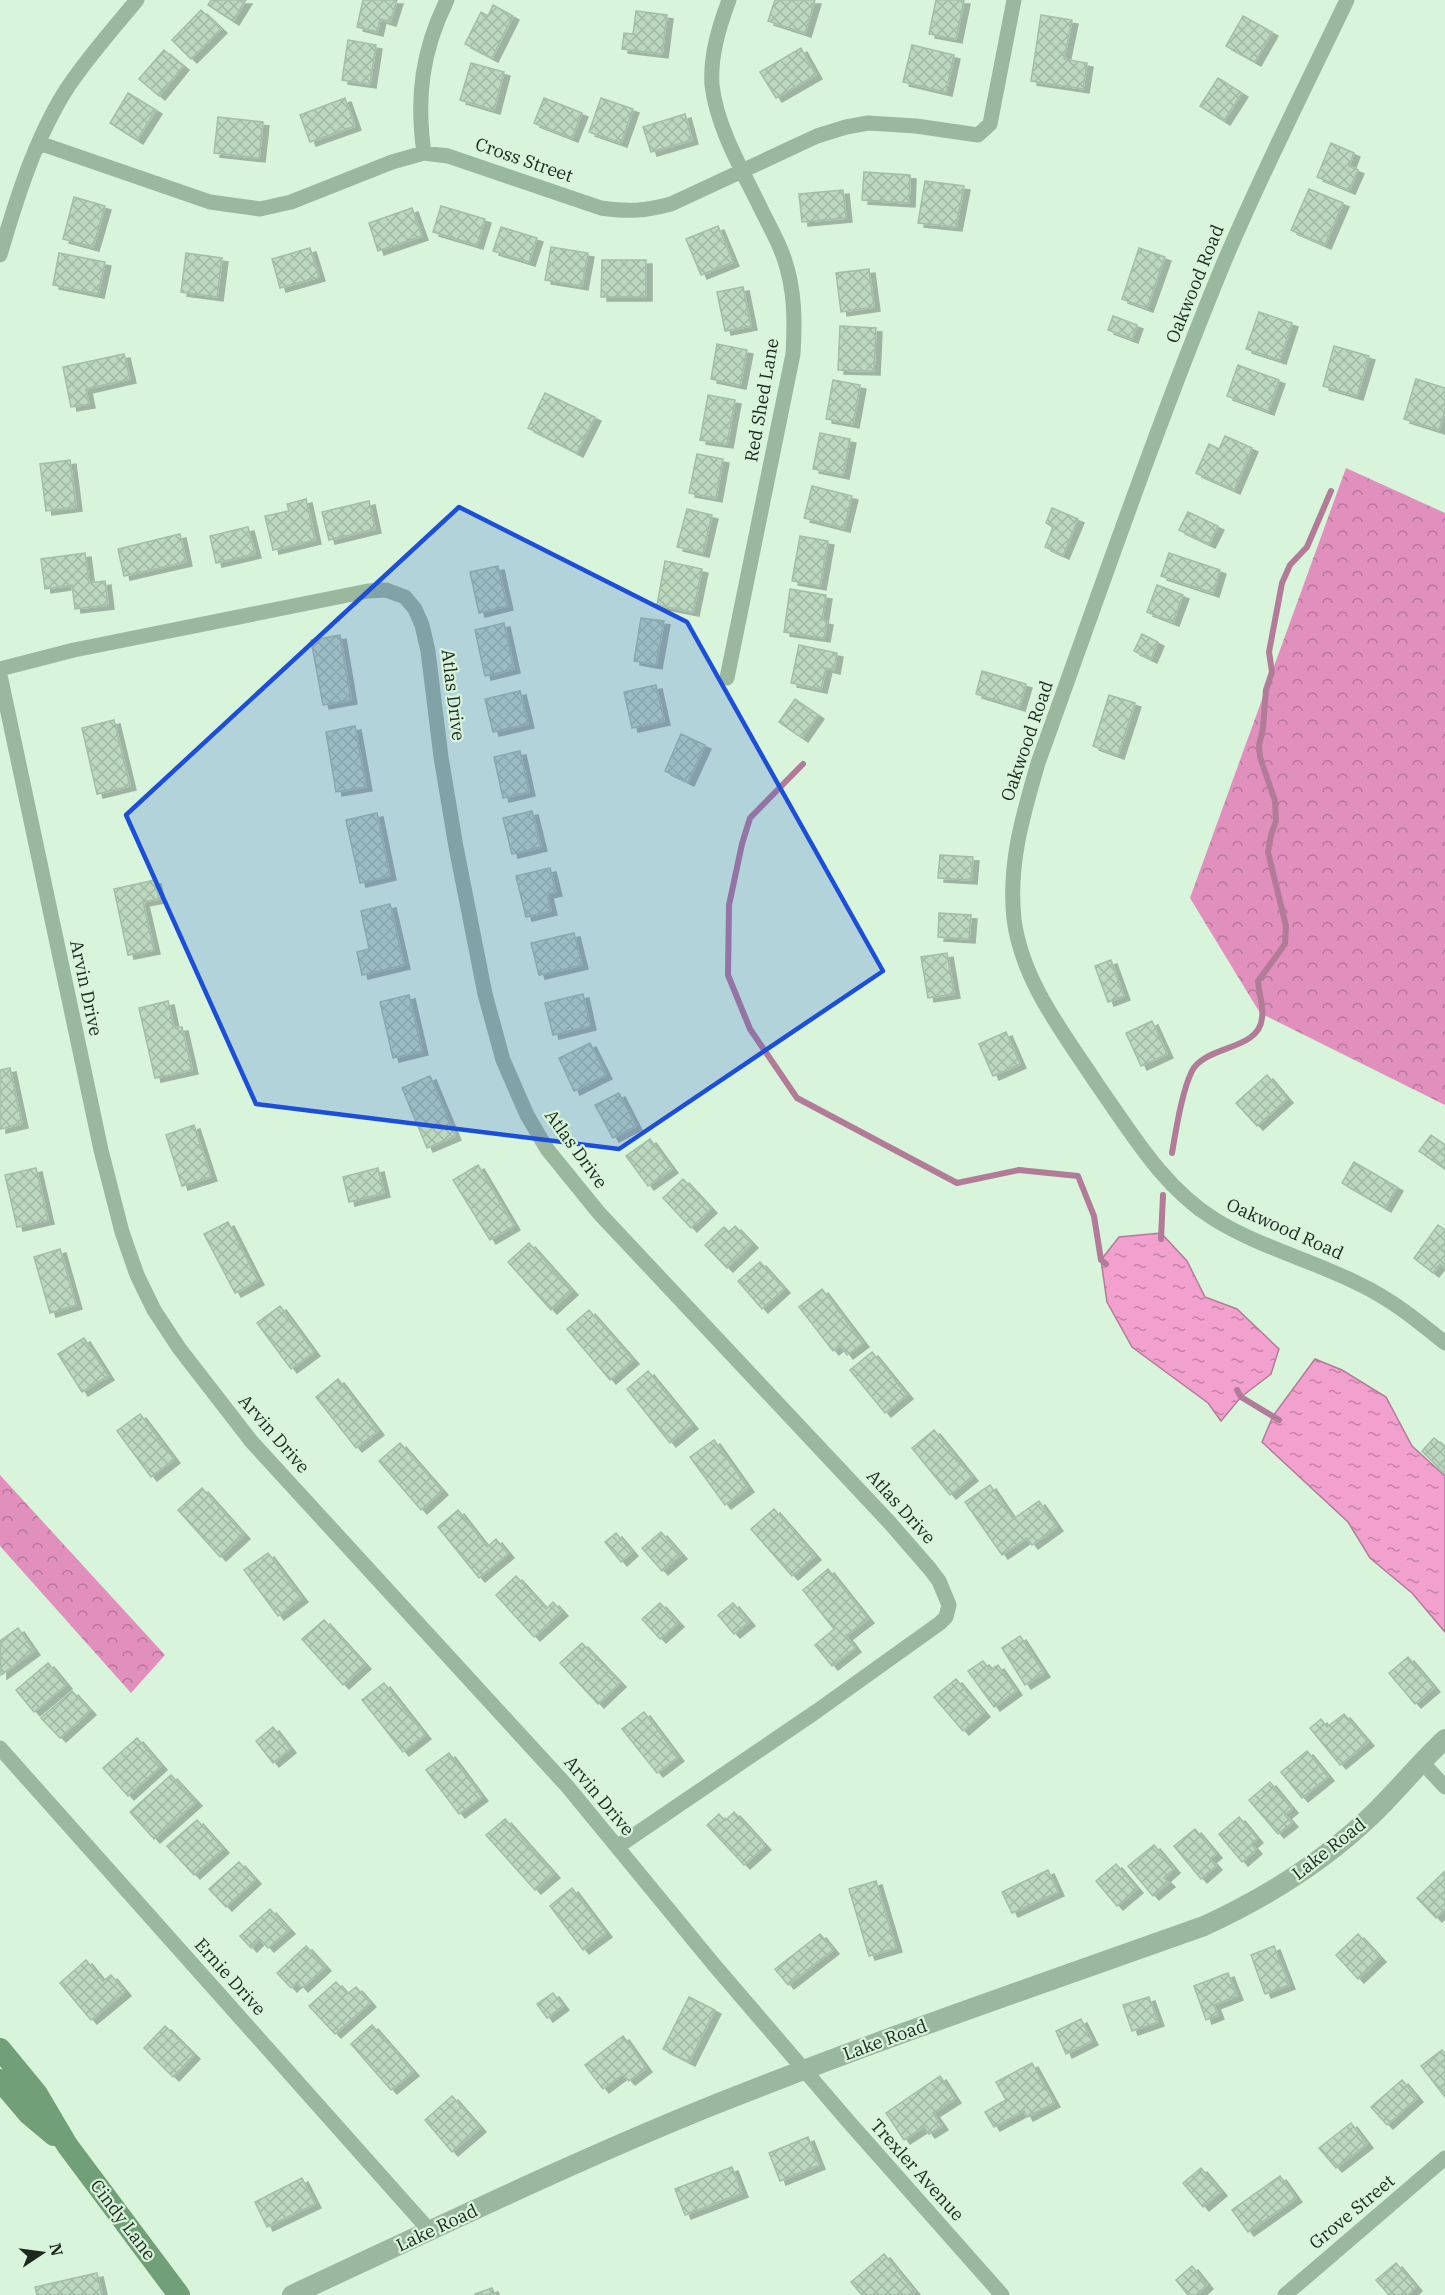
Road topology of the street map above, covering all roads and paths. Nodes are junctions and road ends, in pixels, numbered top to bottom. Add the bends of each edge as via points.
1 (137, 0) edge
2 (447, 0) edge
3 (729, 0) edge
4 (1014, 0) edge
5 (1347, 0) edge
6 (39, 143) junction
7 (424, 153) junction
8 (743, 171) junction
9 (0, 255) edge
10 (0, 669) edge
11 (0, 675) edge
12 (727, 678) dead end
13 (1445, 1342) edge
14 (1445, 1739) edge
15 (0, 1748) edge
16 (1422, 1762) junction
17 (1445, 1787) edge
18 (617, 1847) junction
19 (0, 2049) edge
20 (804, 2070) junction
21 (0, 2080) edge
22 (67, 2145) junction
23 (1445, 2158) edge
24 (430, 2231) junction
25 (178, 2295) edge
26 (292, 2295) edge
27 (1002, 2295) edge
28 (1285, 2295) edge

1 - 6 street via 78,73
2 - 7 street via 433,27 423,65 419,117
3 - 8 street, Red Shed Lane via 716,42 712,83 716,105
4 - 8 street, Cross Street via 990,124 978,135 868,123 817,136
5 - 13 street, Oakwood Road via 1223,265 1160,429 1038,763 1019,828 1012,899 1027,969 1046,1005 1138,1144 1175,1186 1225,1226 1357,1282 1383,1296
6 - 7 street, Cross Street via 210,202 260,209
6 - 9 street
7 - 8 street, Cross Street via 448,156 602,208 627,212 671,204
8 - 12 street, Red Shed Lane via 784,256 795,321 793,354
10 - 18 street, Atlas Drive via 74,650 368,591 386,590 405,597 422,625 428,651 441,757 485,994 509,1077 527,1115 547,1149 599,1214 890,1523 939,1581 949,1605 940,1623
11 - 18 street, Arvin Drive via 101,1150 122,1232 154,1310 178,1348 251,1441 567,1786
14 - 16 street, Lake Road
15 - 24 street, Ernie Drive
16 - 17 street
16 - 20 street, Lake Road via 1335,1849 1273,1892 1237,1911
18 - 20 street, Arvin Drive
19 - 22 main road, Cindy Lane via 37,2094
20 - 24 street, Lake Road via 703,2109
20 - 27 street, Trexler Avenue
21 - 22 main road, Cindy Lane via 29,2114
22 - 25 main road, Cindy Lane
23 - 28 street, Grove Street
24 - 26 street, Lake Road

